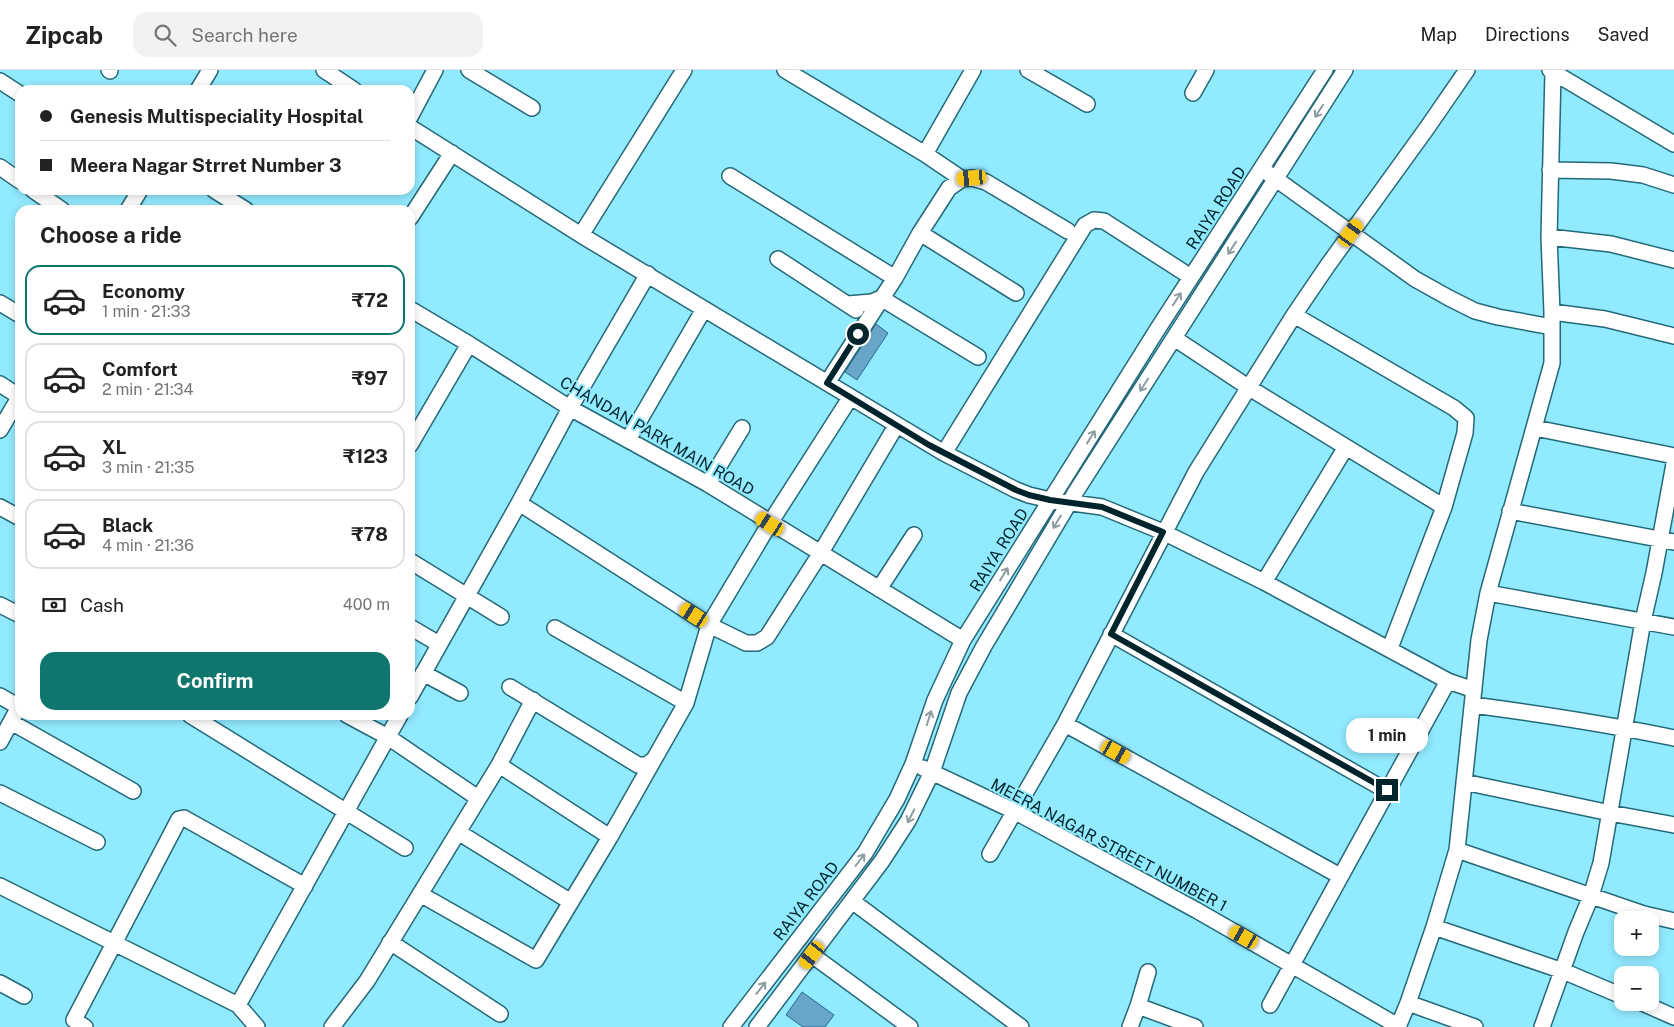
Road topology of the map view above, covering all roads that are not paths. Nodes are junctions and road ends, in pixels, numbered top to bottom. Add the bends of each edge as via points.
1 (210, 70) edge
2 (324, 70) edge
3 (435, 70) edge
4 (469, 70) edge
5 (684, 70) edge
6 (785, 70) edge
7 (974, 70) edge
8 (1028, 70) edge
9 (1206, 70) edge
10 (1325, 70) edge
11 (1345, 70) edge
12 (1467, 70) edge
13 (1552, 71) edge
14 (0, 81) edge
15 (201, 85) edge
16 (346, 85) edge
17 (15, 91) edge
18 (1193, 93) dead end
19 (1087, 104) dead end
20 (415, 108) edge
21 (532, 108) dead end
22 (415, 130) edge
23 (1674, 144) edge
24 (452, 152) junction
25 (925, 154) junction
26 (0, 167) edge
27 (1262, 168) junction
28 (1550, 170) junction
29 (730, 176) dead end
30 (15, 178) edge
31 (962, 179) junction
32 (1276, 179) junction
33 (1674, 185) edge
34 (40, 195) edge
35 (222, 195) edge
36 (55, 205) edge
37 (238, 205) edge
38 (415, 210) edge
39 (1068, 231) dead end
40 (920, 233) junction
41 (1351, 233) junction
42 (581, 235) junction
43 (1549, 237) junction
44 (778, 259) dead end
45 (1674, 260) edge
46 (648, 274) junction
47 (894, 278) junction
48 (1191, 278) junction
49 (1016, 293) dead end
50 (881, 298) junction
51 (0, 303) edge
52 (848, 304) junction
53 (704, 309) junction
54 (15, 312) edge
55 (415, 312) edge
56 (1294, 315) junction
57 (869, 318) junction
58 (1552, 320) junction
59 (1674, 336) edge
60 (1174, 338) junction
61 (469, 344) junction
62 (978, 357) dead end
63 (0, 384) edge
64 (830, 385) junction
65 (1248, 387) junction
66 (15, 393) edge
67 (850, 398) junction
68 (15, 404) edge
69 (570, 408) junction
70 (835, 420) junction
71 (896, 426) junction
72 (742, 428) dead end
73 (1535, 428) junction
74 (0, 430) edge
75 (415, 436) edge
76 (628, 440) junction
77 (1346, 447) junction
78 (944, 453) junction
79 (1674, 456) edge
80 (1674, 464) edge
81 (708, 484) junction
82 (1050, 500) junction
83 (519, 502) junction
84 (1069, 502) junction
85 (0, 507) edge
86 (1444, 507) junction
87 (1510, 511) junction
88 (15, 515) edge
89 (770, 524) junction
90 (1163, 532) junction
91 (914, 535) dead end
92 (1667, 541) edge
93 (820, 554) junction
94 (415, 564) edge
95 (1264, 582) junction
96 (879, 589) junction
97 (1488, 593) junction
98 (466, 596) junction
99 (0, 605) edge
100 (15, 613) edge
101 (501, 617) dead end
102 (1643, 621) junction
103 (709, 625) junction
104 (1674, 627) edge
105 (555, 628) dead end
106 (415, 630) edge
107 (1111, 634) junction
108 (963, 640) junction
109 (440, 644) junction
110 (1390, 648) junction
111 (424, 673) junction
112 (1448, 680) junction
113 (510, 687) dead end
114 (415, 689) edge
115 (460, 693) dead end
116 (0, 696) edge
117 (1473, 697) junction
118 (533, 700) junction
119 (686, 703) junction
120 (15, 704) edge
121 (15, 715) edge
122 (198, 720) edge
123 (356, 720) edge
124 (397, 720) edge
125 (11, 722) junction
126 (1065, 724) junction
127 (1625, 728) junction
128 (388, 737) junction
129 (1674, 738) edge
130 (0, 742) edge
131 (652, 761) junction
132 (914, 764) junction
133 (499, 765) junction
134 (932, 772) junction
135 (1464, 782) junction
136 (1387, 790) junction
137 (133, 791) dead end
138 (0, 793) edge
139 (478, 798) junction
140 (1014, 811) junction
141 (346, 813) junction
142 (1610, 813) junction
143 (1674, 825) edge
144 (458, 832) junction
145 (610, 837) junction
146 (97, 842) dead end
147 (405, 848) dead end
148 (1457, 850) junction
149 (990, 854) dead end
150 (1340, 876) junction
151 (0, 886) edge
152 (305, 886) junction
153 (420, 894) junction
154 (1591, 896) junction
155 (852, 901) junction
156 (571, 902) junction
157 (1674, 921) edge
158 (1434, 927) junction
159 (113, 942) junction
160 (390, 942) junction
161 (812, 955) junction
162 (1292, 965) junction
163 (1562, 971) junction
164 (1148, 972) dead end
165 (0, 983) edge
166 (1614, 993) edge
167 (24, 996) dead end
168 (1408, 1003) junction
169 (238, 1005) junction
170 (1270, 1005) dead end
171 (1138, 1006) junction
172 (1659, 1010) edge
173 (500, 1014) dead end
174 (1674, 1017) edge
175 (76, 1025) edge
176 (1398, 1026) edge
177 (257, 1027) edge
178 (332, 1027) edge
179 (731, 1027) edge
180 (756, 1027) edge
181 (910, 1027) edge
182 (1021, 1027) edge
183 (1130, 1027) edge
184 (1195, 1027) edge
185 (1476, 1027) edge
186 (1542, 1027) edge

1 - 15 street
2 - 16 street
3 - 20 street
4 - 21 street
5 - 42 street
6 - 25 street
7 - 25 street
8 - 19 street
9 - 18 street
10 - 27 street, RAIYA ROAD
11 -> 32 street
12 - 41 street
13 - 23 street
13 - 28 street
14 - 17 street
22 - 24 street
24 - 38 street
24 - 42 street
25 - 31 street
26 - 30 street
27 - 32 street
27 - 48 street, RAIYA ROAD
28 - 33 street via 1611,171 1642,175
28 - 43 street
29 - 47 street
31 - 39 street via 986,182
31 - 40 street via 949,188
32 - 41 street
32 -> 60 street
34 - 36 street
35 - 37 street
40 - 47 street
40 - 49 street
41 - 56 street
41 - 58 street via 1415,279 1475,311 1498,317
42 - 46 street
43 - 45 street via 1611,244
43 - 58 street
44 - 52 street
46 - 53 street
46 - 69 street
47 - 50 street
48 - 78 street via 1104,221 1094,220 1085,225
82 -> 48 street, RAIYA ROAD
50 - 52 street
50 - 57 street
50 - 62 street
51 - 54 street
52 - 57 street
53 - 64 street
53 - 76 street
55 - 61 street, CHANDAN PARK MAIN ROAD
56 - 65 street
56 - 86 street via 1466,418 1465,433
57 - 64 street
58 - 59 street via 1605,319
58 - 73 street via 1552,362
60 - 65 street
60 -> 84 street
61 - 69 street, CHANDAN PARK MAIN ROAD
61 - 75 street
63 - 66 street
64 - 67 street
64 - 70 street
65 - 77 street
65 - 90 street
67 - 70 street
67 - 71 street
68 - 74 street
69 - 76 street, CHANDAN PARK MAIN ROAD
69 - 83 street
70 - 89 street
71 - 78 street
71 - 93 street
72 - 81 street
73 - 79 street
73 - 87 street
76 - 81 street, CHANDAN PARK MAIN ROAD
77 - 86 street
77 - 95 street
78 - 82 street via 1016,490
80 - 92 street
81 - 89 street, CHANDAN PARK MAIN ROAD
82 - 84 street
108 -> 82 street, RAIYA ROAD
83 - 98 street
83 - 103 street
84 - 90 street via 1102,507
84 -> 134 street via 959,693
85 - 88 street
86 - 110 street
87 - 92 street
87 - 97 street
89 - 93 street, CHANDAN PARK MAIN ROAD
89 - 103 street
90 - 95 street
90 - 107 street
91 - 96 street
92 - 102 street
93 - 96 street, CHANDAN PARK MAIN ROAD
93 - 103 street via 767,637 757,644 746,644
94 - 98 street
95 - 110 street
96 - 108 street, CHANDAN PARK MAIN ROAD
97 - 102 street
97 - 117 street
98 - 101 street
98 - 109 street
99 - 100 street
102 - 104 street
102 - 127 street
103 - 119 street
105 - 119 street
106 - 109 street
107 - 126 street
107 - 136 street
132 -> 108 street, RAIYA ROAD via 935,700
109 - 111 street
110 - 112 street
111 - 114 street
111 - 115 street
112 - 117 street
112 - 136 street
113 - 118 street
116 - 120 street
117 - 127 street via 1537,713
117 - 135 street
118 - 131 street via 638,765
118 - 133 street
119 - 131 street
121 - 125 street
122 - 141 street
123 - 128 street
124 - 128 street
125 - 130 street
125 - 137 street
126 - 140 street
126 - 150 street
127 - 129 street
127 - 142 street
128 - 139 street
128 - 141 street
131 - 145 street
132 - 134 street, MEERA NAGAR STREET NUMBER 1
179 -> 132 street, RAIYA ROAD via 865,853
133 - 139 street
133 - 145 street
134 - 140 street, MEERA NAGAR STREET NUMBER 1
134 -> 155 street via 908,821
135 - 142 street
135 - 148 street
136 - 150 street
138 - 146 street
139 - 144 street
140 - 149 street
140 - 162 street, MEERA NAGAR STREET NUMBER 1
141 - 147 street
141 - 152 street
142 - 143 street
142 - 154 street
144 - 153 street
144 - 156 street
145 - 156 street
148 - 154 street
148 - 158 street
150 - 162 street
151 - 159 street
152 - 159 street via 184,818 179,819
152 - 169 street
153 - 156 street via 536,960
153 - 160 street
154 - 157 street
154 - 163 street
155 - 161 street
155 - 182 street
158 - 163 street
158 - 168 street
159 - 169 street
159 - 175 street
160 - 173 street
160 - 178 street via 367,981
161 - 180 street
161 - 181 street
162 - 170 street
162 - 176 street, MEERA NAGAR STREET NUMBER 1
163 - 166 street
163 - 186 street
164 - 171 street
165 - 167 street
168 - 176 street
168 - 185 street
169 - 177 street
171 - 183 street
171 - 184 street
172 - 174 street

